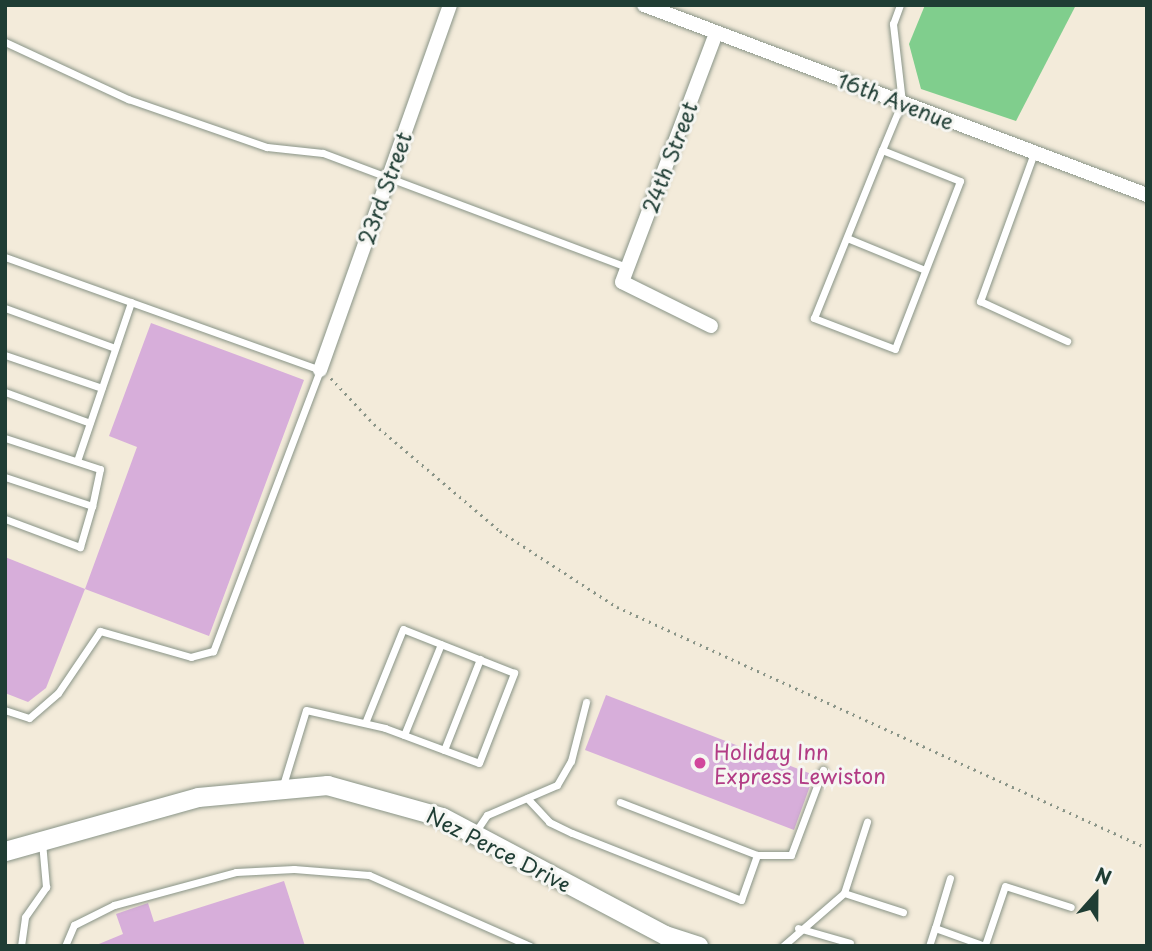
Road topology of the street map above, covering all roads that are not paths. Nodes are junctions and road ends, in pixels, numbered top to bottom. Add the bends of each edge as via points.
1 (450, 5) edge
2 (644, 5) edge
3 (900, 5) edge
4 (716, 33) junction
5 (5, 43) edge
6 (902, 102) junction
7 (882, 150) junction
8 (1034, 152) junction
9 (388, 177) junction
10 (1147, 195) edge
11 (847, 238) junction
12 (5, 257) edge
13 (627, 267) junction
14 (925, 270) junction
15 (131, 302) junction
16 (5, 308) edge
17 (711, 326) dead end
18 (1067, 341) dead end
19 (115, 348) junction
20 (5, 355) edge
21 (320, 370) junction
22 (102, 388) junction
23 (5, 392) edge
24 (90, 423) junction
25 (5, 438) edge
26 (78, 461) junction
27 (5, 477) edge
28 (92, 506) junction
29 (5, 519) edge
30 (440, 644) junction
31 (480, 659) junction
32 (586, 702) dead end
33 (5, 710) edge
34 (365, 723) junction
35 (404, 735) junction
36 (444, 750) junction
37 (823, 770) dead end
38 (283, 785) junction
39 (527, 798) junction
40 (620, 802) dead end
41 (867, 822) dead end
42 (474, 834) junction
43 (42, 841) junction
44 (5, 851) edge
45 (758, 855) junction
46 (950, 878) dead end
47 (844, 893) junction
48 (1071, 907) dead end
49 (903, 912) dead end
50 (798, 928) junction
51 (934, 928) junction
52 (663, 940) edge
53 (850, 943) dead end
54 (985, 945) edge
55 (21, 946) edge
56 (65, 946) edge
57 (530, 946) edge
58 (698, 946) edge
59 (783, 946) edge
60 (929, 946) edge

1 - 9 street, 23rd Street
2 - 4 street, 16th Avenue
3 - 6 lane via 892,24
4 - 6 street, 16th Avenue
4 - 13 street, 24th Street
5 - 9 lane via 128,99 267,147 323,153
6 - 7 lane
6 - 8 street, 16th Avenue
7 - 11 lane
7 - 14 lane via 960,181
8 - 10 street, 16th Avenue
8 - 18 lane via 980,301
9 - 13 lane
9 - 21 street, 23rd Street
11 - 14 lane
11 - 14 lane via 814,318 895,349
12 - 15 lane
13 - 17 street, 24th Street via 622,282
15 - 19 lane
15 - 21 lane
16 - 19 lane
19 - 22 lane
20 - 22 lane
21 - 33 lane via 213,651 191,657 100,631 58,693 29,718
22 - 24 lane
23 - 24 lane
24 - 26 lane
25 - 26 lane
26 - 28 lane via 100,469
27 - 28 lane
28 - 29 lane via 79,547
30 - 31 lane
30 - 34 lane via 403,629
30 - 35 lane
31 - 36 lane
31 - 36 lane via 514,673 479,763
32 - 39 lane via 566,775
34 - 35 lane
34 - 38 lane via 306,710
35 - 36 lane
37 - 45 lane via 791,855
38 - 42 street, Nez Perce Drive via 388,797
38 - 43 street, Nez Perce Drive via 198,797
39 - 42 lane via 487,815
39 - 45 lane via 549,822 572,833 741,900
40 - 45 lane
41 - 47 lane
42 - 52 street, Nez Perce Drive
43 - 44 street, Nez Perce Drive
43 - 55 lane via 46,887 25,917
46 - 51 lane
47 - 49 lane
47 - 50 lane
48 - 54 lane via 1005,886
50 - 53 lane
50 - 59 lane
51 - 54 lane
51 - 60 lane
52 - 58 street, Nez Perce Drive
56 - 57 lane via 74,925 114,905 236,872 294,869 369,875

